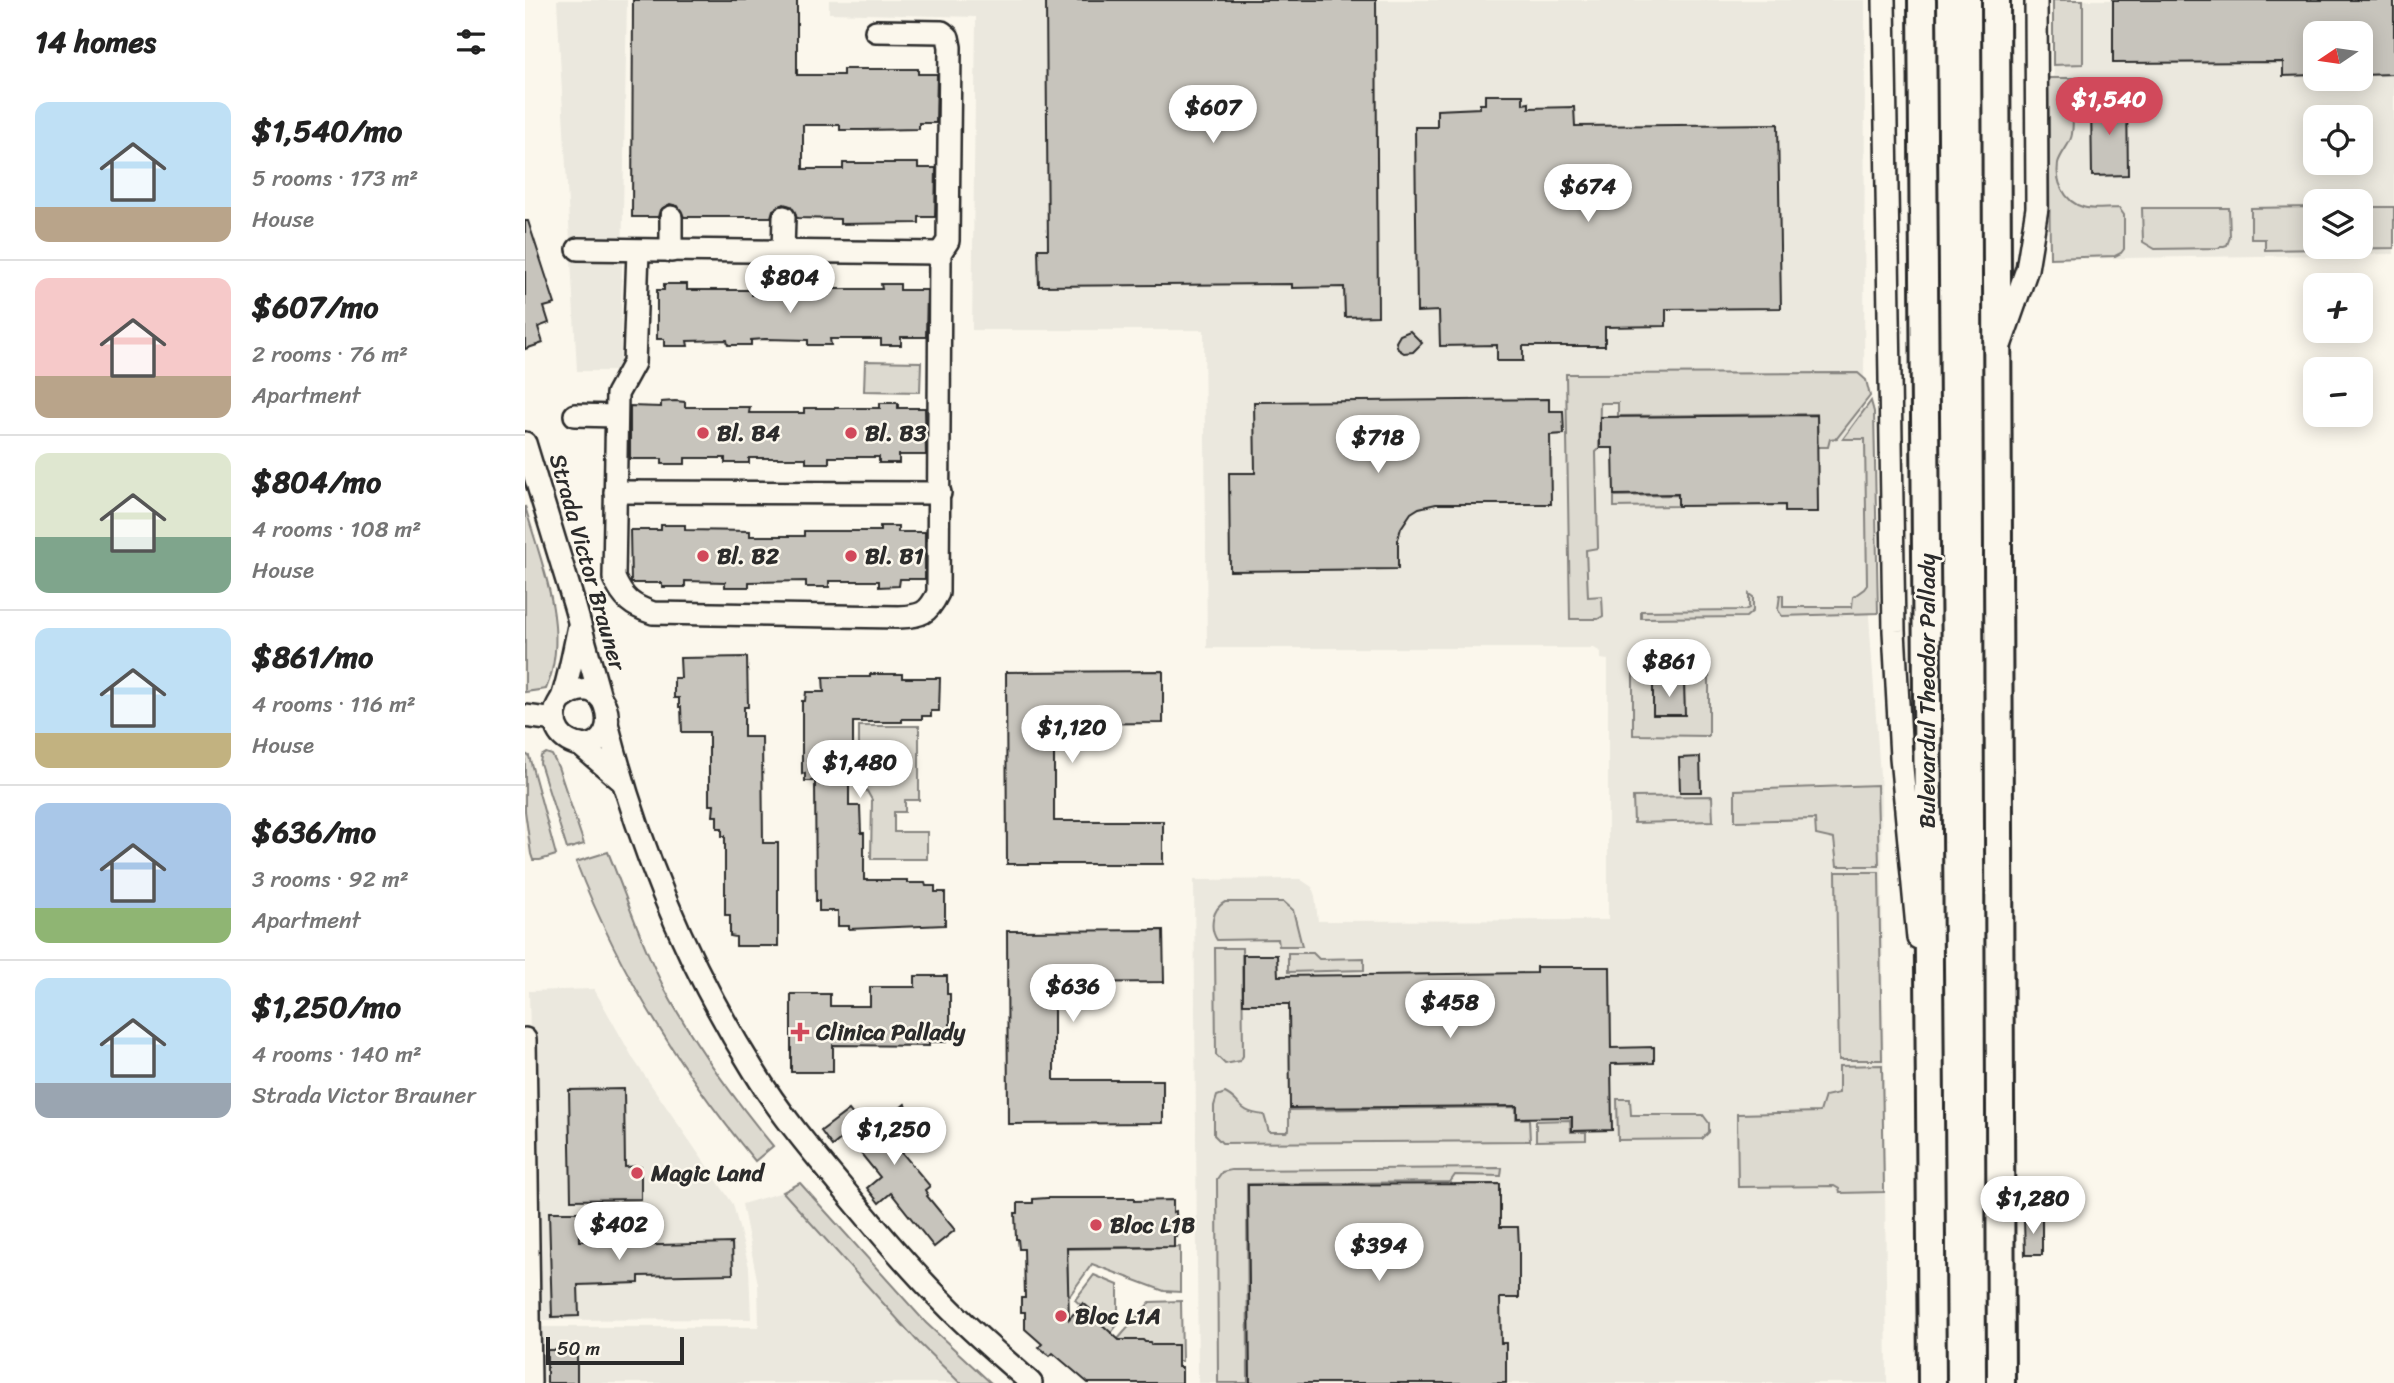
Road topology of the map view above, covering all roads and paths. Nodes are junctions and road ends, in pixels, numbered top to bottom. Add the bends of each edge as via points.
1 (1884, 0) edge
2 (1922, 0) edge
3 (1996, 0) edge
4 (2036, 0) edge
5 (876, 31) dead end
6 (671, 217) dead end
7 (784, 217) dead end
8 (578, 249) dead end
9 (638, 251) junction
10 (671, 251) junction
11 (783, 252) junction
12 (940, 253) junction
13 (1998, 352) junction
14 (575, 415) dead end
15 (616, 415) junction
16 (525, 443) edge
17 (615, 492) junction
18 (940, 493) junction
19 (580, 624) junction
20 (600, 697) junction
21 (562, 699) junction
22 (525, 716) edge
23 (555, 720) junction
24 (608, 727) junction
25 (580, 745) junction
26 (624, 783) junction
27 (1930, 1015) junction
28 (525, 1039) edge
29 (530, 1383) edge
30 (1031, 1383) edge
31 (1932, 1383) edge
32 (2001, 1383) edge

1 - 27 street via 1895,655 1913,892
2 - 27 main road, Bulevardul Theodor Pallady
3 - 13 main road
4 - 13 street via 2037,208 2027,269
5 - 12 street via 933,31 949,37 948,241
6 - 10 street
7 - 11 street
8 - 9 street
9 - 10 street
9 - 15 street via 634,363 617,394
10 - 11 street
11 - 12 street
12 - 18 street
13 - 32 main road
14 - 15 street
15 - 17 street
16 - 19 street, Strada Victor Brauner
17 - 18 street
17 - 18 street via 614,578 619,591 636,607 653,612 899,617 928,611 938,593
19 - 20 street, Strada Victor Brauner
19 - 21 street
20 - 21 street via 585,690
20 - 24 street via 608,710
21 - 23 street
22 - 23 street
23 - 25 street via 559,733
24 - 25 street via 597,740
24 - 26 street
25 - 26 street
26 - 30 street via 686,943 754,1072 879,1231 945,1304
27 - 31 main road, Bulevardul Theodor Pallady
28 - 29 street

